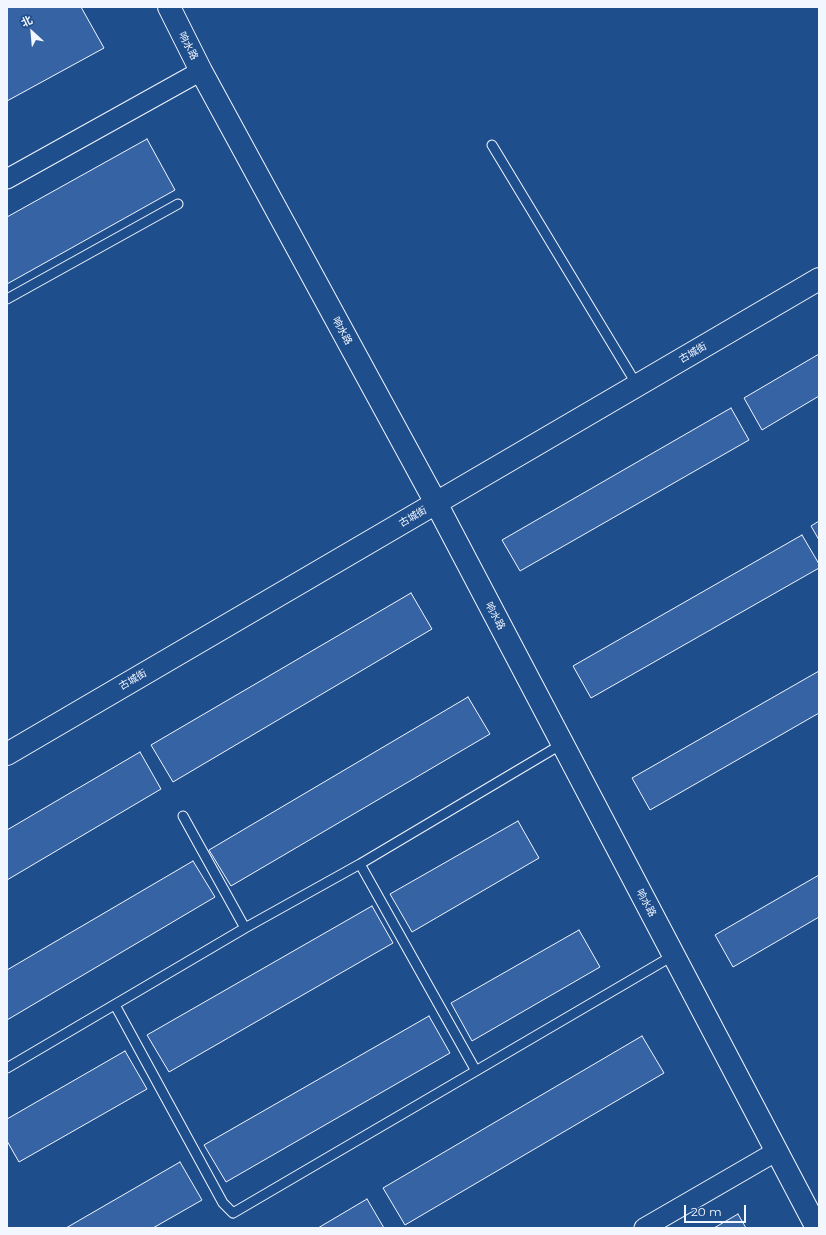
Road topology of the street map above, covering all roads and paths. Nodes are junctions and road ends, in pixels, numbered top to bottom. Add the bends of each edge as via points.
1 (169, 7) edge
2 (201, 71) junction
3 (492, 145) dead end
4 (7, 179) edge
5 (178, 204) dead end
6 (819, 279) edge
7 (7, 299) edge
8 (637, 386) junction
9 (436, 503) junction
10 (562, 744) junction
11 (7, 754) edge
12 (183, 816) dead end
13 (360, 864) junction
14 (246, 928) junction
15 (674, 955) junction
16 (115, 1005) junction
17 (7, 1068) edge
18 (476, 1071) junction
19 (777, 1151) junction
20 (644, 1228) edge
21 (817, 1228) edge

1 - 2 street, 响水路
2 - 4 street
2 - 9 street, 响水路
3 - 8 lane
5 - 7 lane
6 - 8 street, 古城街
8 - 9 street, 古城街
9 - 10 street, 响水路
9 - 11 street, 古城街
10 - 13 lane
10 - 15 street, 响水路
12 - 14 lane
13 - 14 lane
13 - 18 lane
14 - 16 lane
15 - 18 lane
15 - 19 street, 响水路
16 - 17 lane
16 - 18 lane via 223,1203 233,1213
19 - 20 street
19 - 21 street, 响水路

